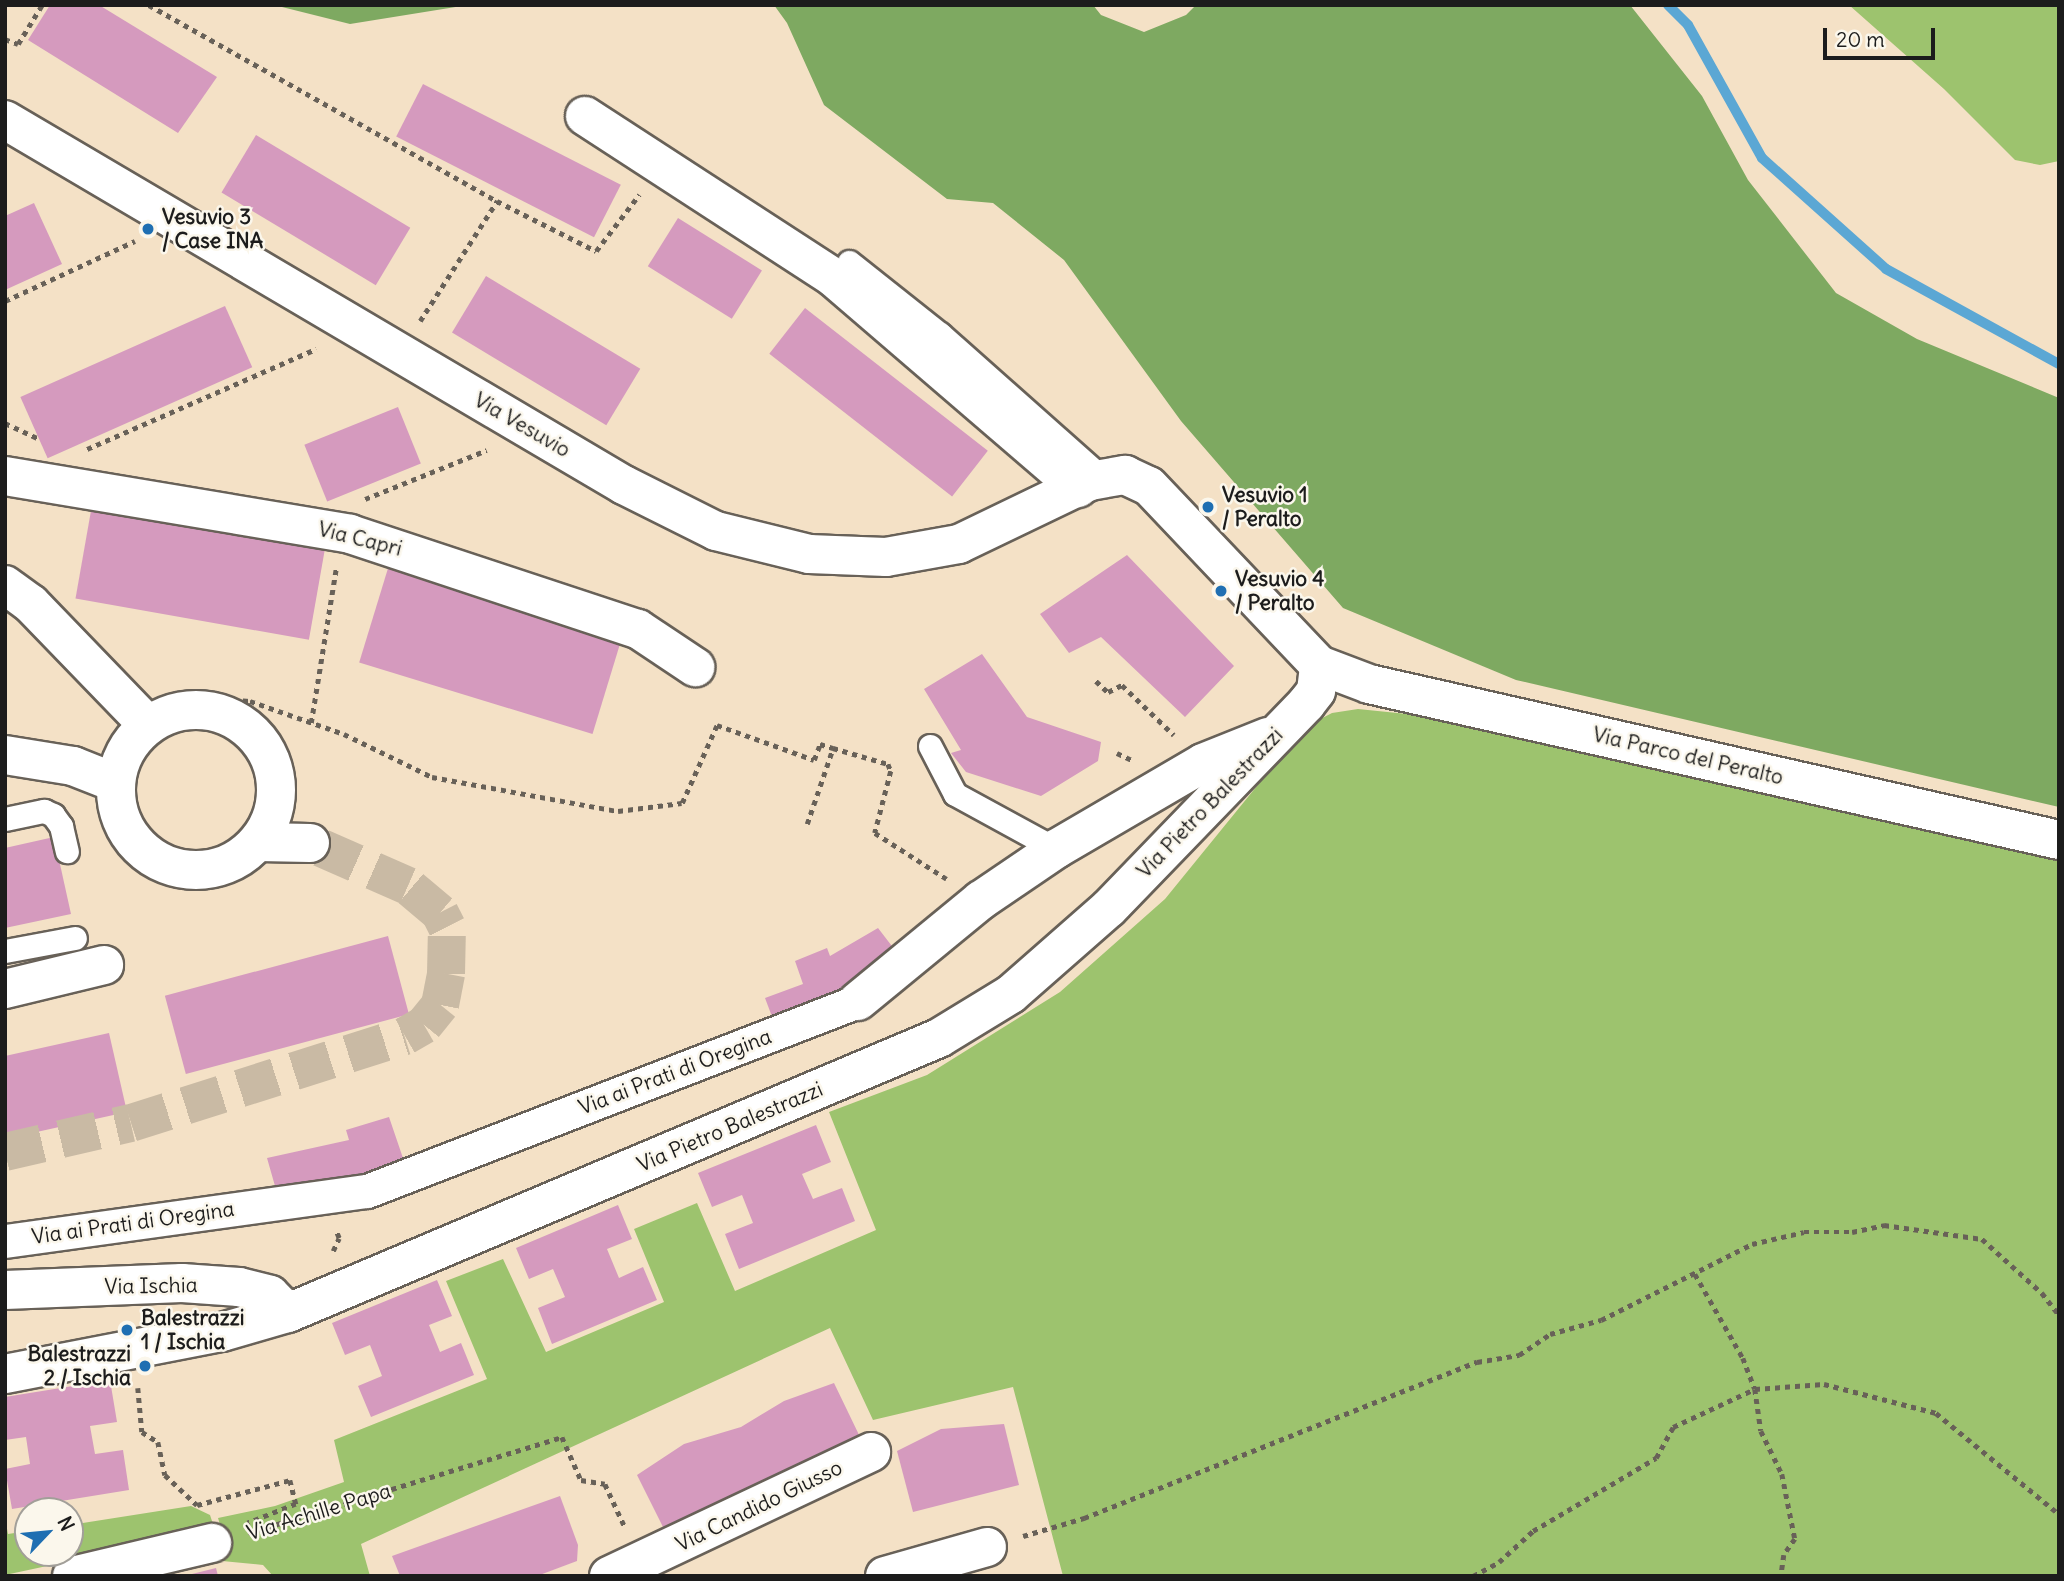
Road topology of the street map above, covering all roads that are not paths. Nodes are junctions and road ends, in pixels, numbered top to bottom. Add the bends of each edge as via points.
1 (585, 116) dead end
2 (5, 120) edge
3 (849, 262) dead end
4 (5, 475) edge
5 (1089, 483) junction
6 (5, 585) edge
7 (1319, 664) junction
8 (695, 667) dead end
9 (148, 725) junction
10 (1276, 734) junction
11 (930, 746) dead end
12 (9, 763) edge
13 (116, 783) junction
14 (5, 819) edge
15 (2059, 840) edge
16 (259, 842) junction
17 (310, 843) tunnel mouth
18 (1056, 849) junction
19 (67, 851) dead end
20 (75, 937) dead end
21 (5, 951) edge
22 (104, 965) dead end
23 (5, 989) edge
24 (858, 1001) joint
25 (5, 1241) edge
26 (5, 1290) edge
27 (288, 1313) junction
28 (5, 1374) edge
29 (871, 1452) dead end
30 (228, 1538) road end
31 (987, 1547) road end
32 (625, 1569) edge
33 (72, 1576) edge
34 (885, 1576) edge

1 - 5 street via 834,278
2 - 5 street, Via Vesuvio via 624,485 716,531 835,557 886,557 959,544
3 - 5 lane via 940,334
4 - 8 street, Via Capri via 351,517 450,564 638,629
5 - 7 street, Via Vesuvio via 1125,475 1143,481
6 - 9 street via 31,604
7 - 10 street, Via Pietro Balestrazzi via 1316,691
7 - 15 street, Via Parco del Peralto via 1368,684
9 - 13 street via 120,761
9 - 16 street via 171,713 197,709 222,713 245,725 263,744 274,768 277,794 272,820
10 - 18 street, Via ai Prati di Oregina via 1203,763
10 - 27 street, Via Pietro Balestrazzi via 1077,939 990,1010 939,1038
11 - 18 lane via 955,794
12 - 13 street via 73,766
13 - 16 street via 118,809 128,832 144,852 166,865 216,869
14 - 19 lane via 44,811 61,826
16 - 17 street
18 - 24 street, Via ai Prati di Oregina via 981,900
20 - 21 lane
22 - 23 street
24 - 25 street, Via ai Prati di Oregina via 366,1191
26 - 27 street, Via Ischia via 182,1283 239,1287 270,1295
27 - 28 street, Via Pietro Balestrazzi via 222,1332
29 - 32 street, Via Candido Giusso
30 - 33 street
31 - 34 street

